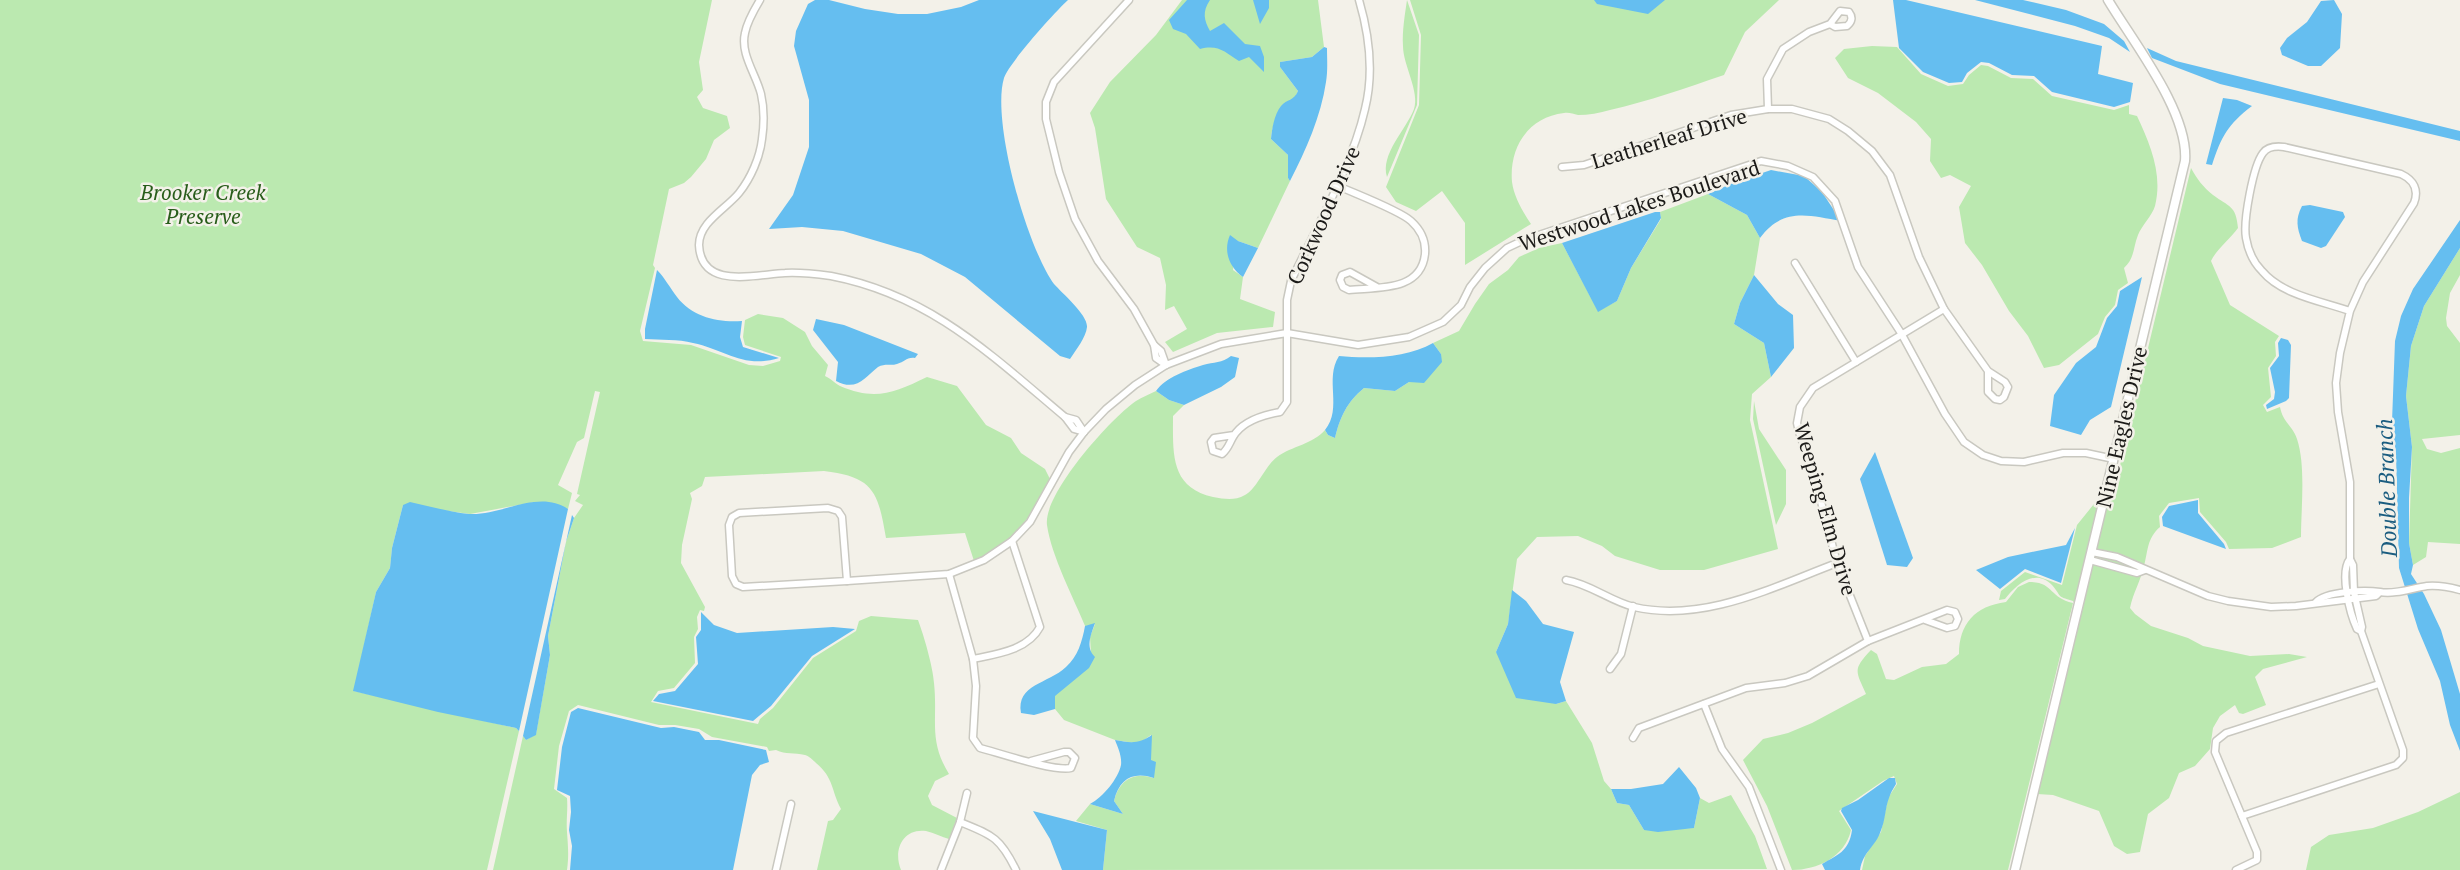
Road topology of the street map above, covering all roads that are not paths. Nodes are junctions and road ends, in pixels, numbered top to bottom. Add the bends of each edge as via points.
1 (760, 0) edge
2 (1129, 0) edge
3 (1359, 0) edge
4 (2108, 0) edge
5 (1830, 24) dead end
6 (1768, 109) junction
7 (1562, 167) dead end
8 (1336, 185) junction
9 (1795, 263) dead end
10 (1377, 287) junction
11 (1944, 309) junction
12 (2350, 311) junction
13 (1287, 333) junction
14 (1901, 333) junction
15 (1856, 362) junction
16 (1166, 365) junction
17 (1988, 371) junction
18 (1084, 432) junction
19 (1234, 435) dead end
20 (2114, 459) junction
21 (1012, 541) junction
22 (2091, 556) junction
23 (1837, 563) junction
24 (2145, 570) junction
25 (949, 574) junction
26 (1566, 580) dead end
27 (847, 581) junction
28 (2460, 590) edge
29 (2351, 596) junction
30 (1632, 606) junction
31 (1925, 620) junction
32 (1868, 641) junction
33 (973, 659) junction
34 (1610, 669) dead end
35 (2379, 684) junction
36 (1704, 704) junction
37 (1633, 738) dead end
38 (1031, 761) junction
39 (967, 793) dead end
40 (791, 804) dead end
41 (2242, 816) junction
42 (960, 822) junction
43 (776, 870) edge
44 (941, 870) edge
45 (1016, 870) edge
46 (1781, 870) edge
47 (2015, 870) edge
48 (2236, 870) edge

1 - 18 street via 744,41 761,95 762,139 754,167 740,192 702,233 702,259 724,277 820,275 863,284 914,303 962,331 1065,417 1074,429
2 - 16 street via 1054,82 1046,111 1059,172 1084,239 1134,309 1154,345 1156,358
3 - 8 street, Corkwood Drive via 1370,62 1366,108
4 - 20 street, Nine Eagles Drive via 2175,111 2184,134 2186,156
5 - 6 street via 1783,49 1767,79
6 - 7 street, Leatherleaf Drive via 1731,115 1584,165
6 - 11 street, Leatherleaf Drive via 1792,109 1828,119 1872,151 1890,175 1919,257
8 - 10 street via 1410,220 1420,231 1425,247 1420,269 1410,280 1392,287
8 - 13 street, Corkwood Drive via 1291,281
9 - 15 street
10 - 10 street via 1349,290 1340,280 1350,272
11 - 14 street, Weeping Elm Drive
11 - 17 street, Leatherleaf Drive
12 - 12 street via 2370,269 2414,203 2414,184 2401,174 2284,147 2268,148 2261,155 2246,212 2246,239 2251,256 2276,284
12 - 29 street via 2336,383 2350,482 2350,559 2346,571
13 - 14 street, Westwood Lakes Boulevard via 1358,345 1409,337 1443,321 1461,305 1485,268 1507,248 1761,161 1788,166 1812,177 1835,201 1858,267
13 - 16 street, Westwood Lakes Boulevard via 1221,344
13 - 19 street, Corkwood Drive via 1285,408 1250,421
14 - 15 street, Weeping Elm Drive
14 - 20 street, Westwood Lakes Boulevard via 1964,442 1983,454 2001,462 2024,462 2063,453
15 - 23 street, Weeping Elm Drive via 1808,393 1798,415 1799,432 1812,466
16 - 18 street, Westwood Lakes Boulevard via 1135,385
17 - 17 street, Leatherleaf Drive via 2008,387 2000,400 1988,392
18 - 21 street, Westwood Lakes Boulevard via 1030,522
20 - 22 street, Nine Eagles Drive
21 - 25 street, Westwood Lakes Boulevard via 984,560
21 - 33 street via 1040,627 1035,636 1006,652
22 - 24 street via 2117,556
22 - 24 street via 2137,573
22 - 47 street, Nine Eagles Drive
23 - 30 street via 1701,609 1674,611
23 - 32 street, Weeping Elm Drive
24 - 29 street via 2208,596 2271,607 2326,603
25 - 27 street, Westwood Lakes Boulevard
25 - 33 street
26 - 30 street
27 - 27 street, Westwood Lakes Boulevard via 744,587 735,584 732,518 739,513 828,507 838,511 842,517
28 - 29 street via 2428,586 2379,592 2376,596
29 - 35 street via 2354,622 2361,630
30 - 34 street via 1621,654
31 - 31 street via 1947,628 1955,626 1958,619 1955,612 1947,610
31 - 32 street
32 - 36 street via 1808,676 1746,688
33 - 38 street via 976,744
35 - 41 street via 2403,750 2400,762
35 - 41 street via 2220,736 2215,752
36 - 37 street via 1639,728
36 - 46 street via 1722,748 1749,787
38 - 38 street via 1064,752 1075,758 1071,768 1066,769
39 - 42 street
40 - 43 street
41 - 48 street via 2257,852 2256,860
42 - 44 street
42 - 45 street via 989,834 1006,849

